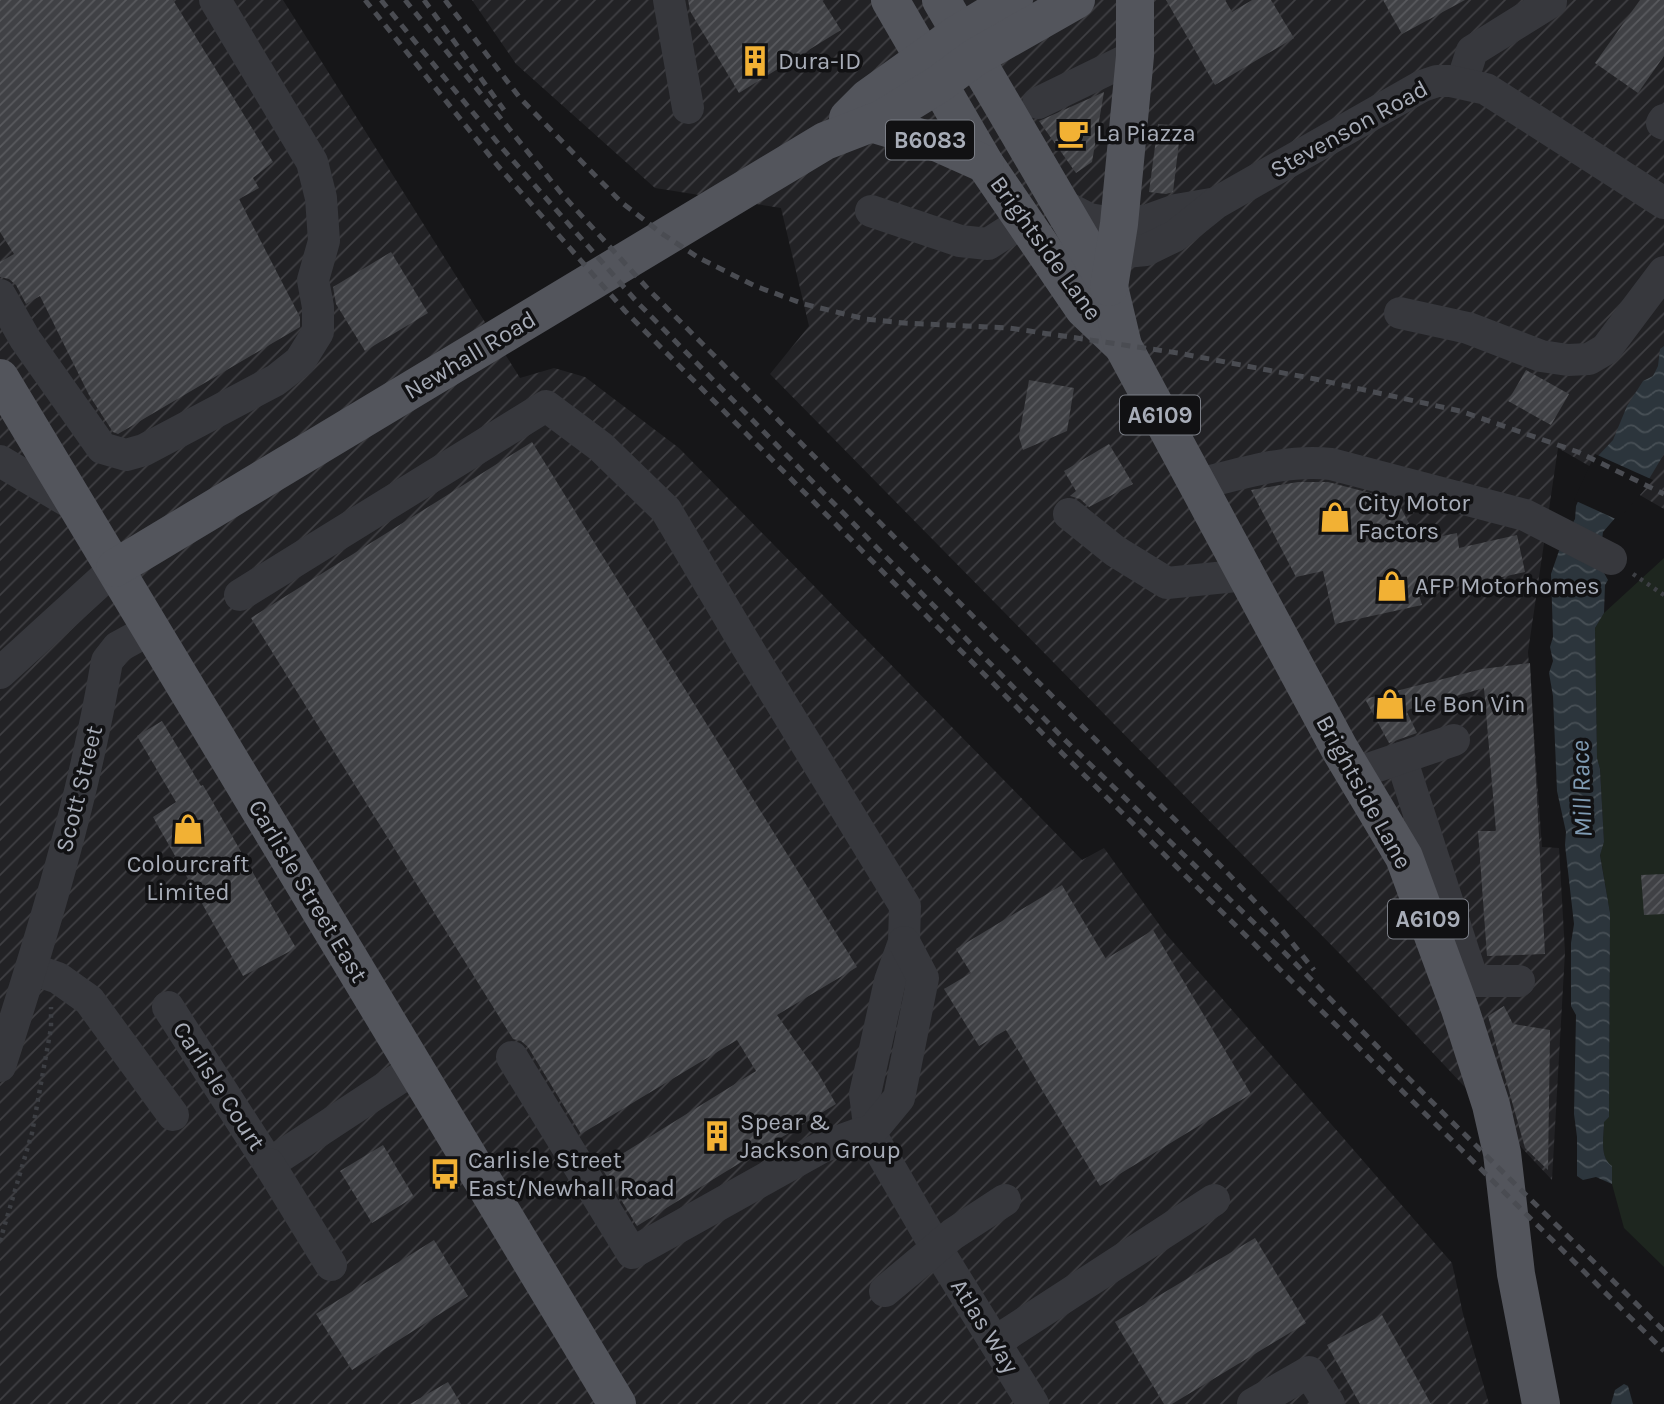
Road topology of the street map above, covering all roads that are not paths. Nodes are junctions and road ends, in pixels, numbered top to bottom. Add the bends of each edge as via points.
1 (215, 0) edge
2 (669, 0) edge
3 (890, 0) edge
4 (941, 0) edge
5 (1014, 0) edge
6 (1076, 0) edge
7 (1135, 0) edge
8 (1551, 0) edge
9 (966, 45) junction
10 (1135, 56) junction
11 (932, 71) junction
12 (1462, 82) junction
13 (1038, 103) dead end
14 (688, 107) dead end
15 (871, 123) junction
16 (825, 141) junction
17 (985, 164) junction
18 (1664, 203) edge
19 (871, 211) dead end
20 (1030, 229) junction
21 (1108, 253) junction
22 (1664, 272) edge
23 (0, 295) edge
24 (1401, 313) dead end
25 (1123, 346) junction
26 (0, 378) edge
27 (0, 461) edge
28 (1198, 484) junction
29 (76, 506) junction
30 (1069, 514) dead end
31 (1611, 559) road end
32 (115, 568) junction
33 (1247, 575) junction
34 (240, 595) dead end
35 (151, 629) junction
36 (0, 673) edge
37 (1454, 740) dead end
38 (1401, 758) junction
39 (1354, 775) junction
40 (32, 969) junction
41 (1519, 981) dead end
42 (168, 1007) dead end
43 (512, 1057) dead end
44 (0, 1066) edge
45 (415, 1068) junction
46 (173, 1115) dead end
47 (878, 1145) junction
48 (269, 1164) junction
49 (1005, 1200) dead end
50 (1214, 1200) dead end
51 (937, 1249) junction
52 (331, 1265) dead end
53 (885, 1291) dead end
54 (995, 1342) junction
55 (1543, 1401) edge
56 (617, 1404) edge
57 (1033, 1404) edge
58 (1253, 1404) edge
59 (1329, 1404) edge

1 - 23 street via 312,162 321,198 324,241 313,280 318,332 300,361 276,380 144,450 126,455 102,448 25,339
2 - 14 street
3 - 11 main road, Brightside Lane / A6109
4 - 9 main road, Brightside Lane / A6109
5 - 9 main road, Newhall Road / B6083
6 - 9 main road, Newhall Road / B6083
7 - 10 main road
8 - 12 street via 1472,51
9 - 11 main road, Newhall Road / B6083
9 - 21 main road, Brightside Lane / A6109 via 1064,206
10 - 13 street
10 - 21 main road
11 - 15 main road, Newhall Road / B6083 via 882,119
11 - 16 main road, Newhall Road / B6083 via 868,97
11 - 17 main road, Brightside Lane / A6109
12 - 18 street, Stevenson Road via 1498,95
12 - 21 street, Stevenson Road via 1422,86 1216,203 1148,219
15 - 16 main road, Newhall Road / B6083
15 - 17 main road, B6083 via 938,143
16 - 32 main road, Newhall Road / B6083
17 - 20 main road, Brightside Lane / A6109
19 - 20 street via 960,240 988,244
20 - 21 street, Stevenson Road
20 - 25 main road, Brightside Lane / A6109 via 1084,309
21 - 25 main road, Brightside Lane / A6109
22 - 24 street via 1606,349 1588,359 1541,356 1468,328
25 - 28 main road, Brightside Lane / A6109
26 - 29 main road, Carlisle Street East
27 - 29 street
28 - 31 street via 1282,464 1331,464 1502,508 1548,525
28 - 33 main road, Brightside Lane / A6109
29 - 32 main road, Carlisle Street East
30 - 33 street via 1115,551 1167,583
32 - 35 main road, Carlisle Street East
32 - 36 street
33 - 39 main road, Brightside Lane / A6109
34 - 47 street via 546,406 601,447 666,510 905,906 904,942 890,981 865,1094
35 - 40 street, Scott Street via 118,647 107,660 84,776
35 - 45 main road, Carlisle Street East
37 - 38 street
38 - 39 street
38 - 41 street via 1473,981
39 - 55 main road, Brightside Lane / A6109 via 1404,857 1478,1060 1502,1153 1516,1274
40 - 44 street, Scott Street
40 - 46 street via 58,978 89,1000
42 - 48 street, Carlisle Court
43 - 47 street via 632,1253 822,1147 861,1133
45 - 48 street, Carlisle Court
45 - 56 main road, Carlisle Street East
47 - 51 street, Atlas Way
48 - 52 street, Carlisle Court
49 - 51 street
50 - 54 street
51 - 53 street
51 - 54 street, Atlas Way
54 - 57 street, Atlas Way
58 - 59 street via 1310,1372

